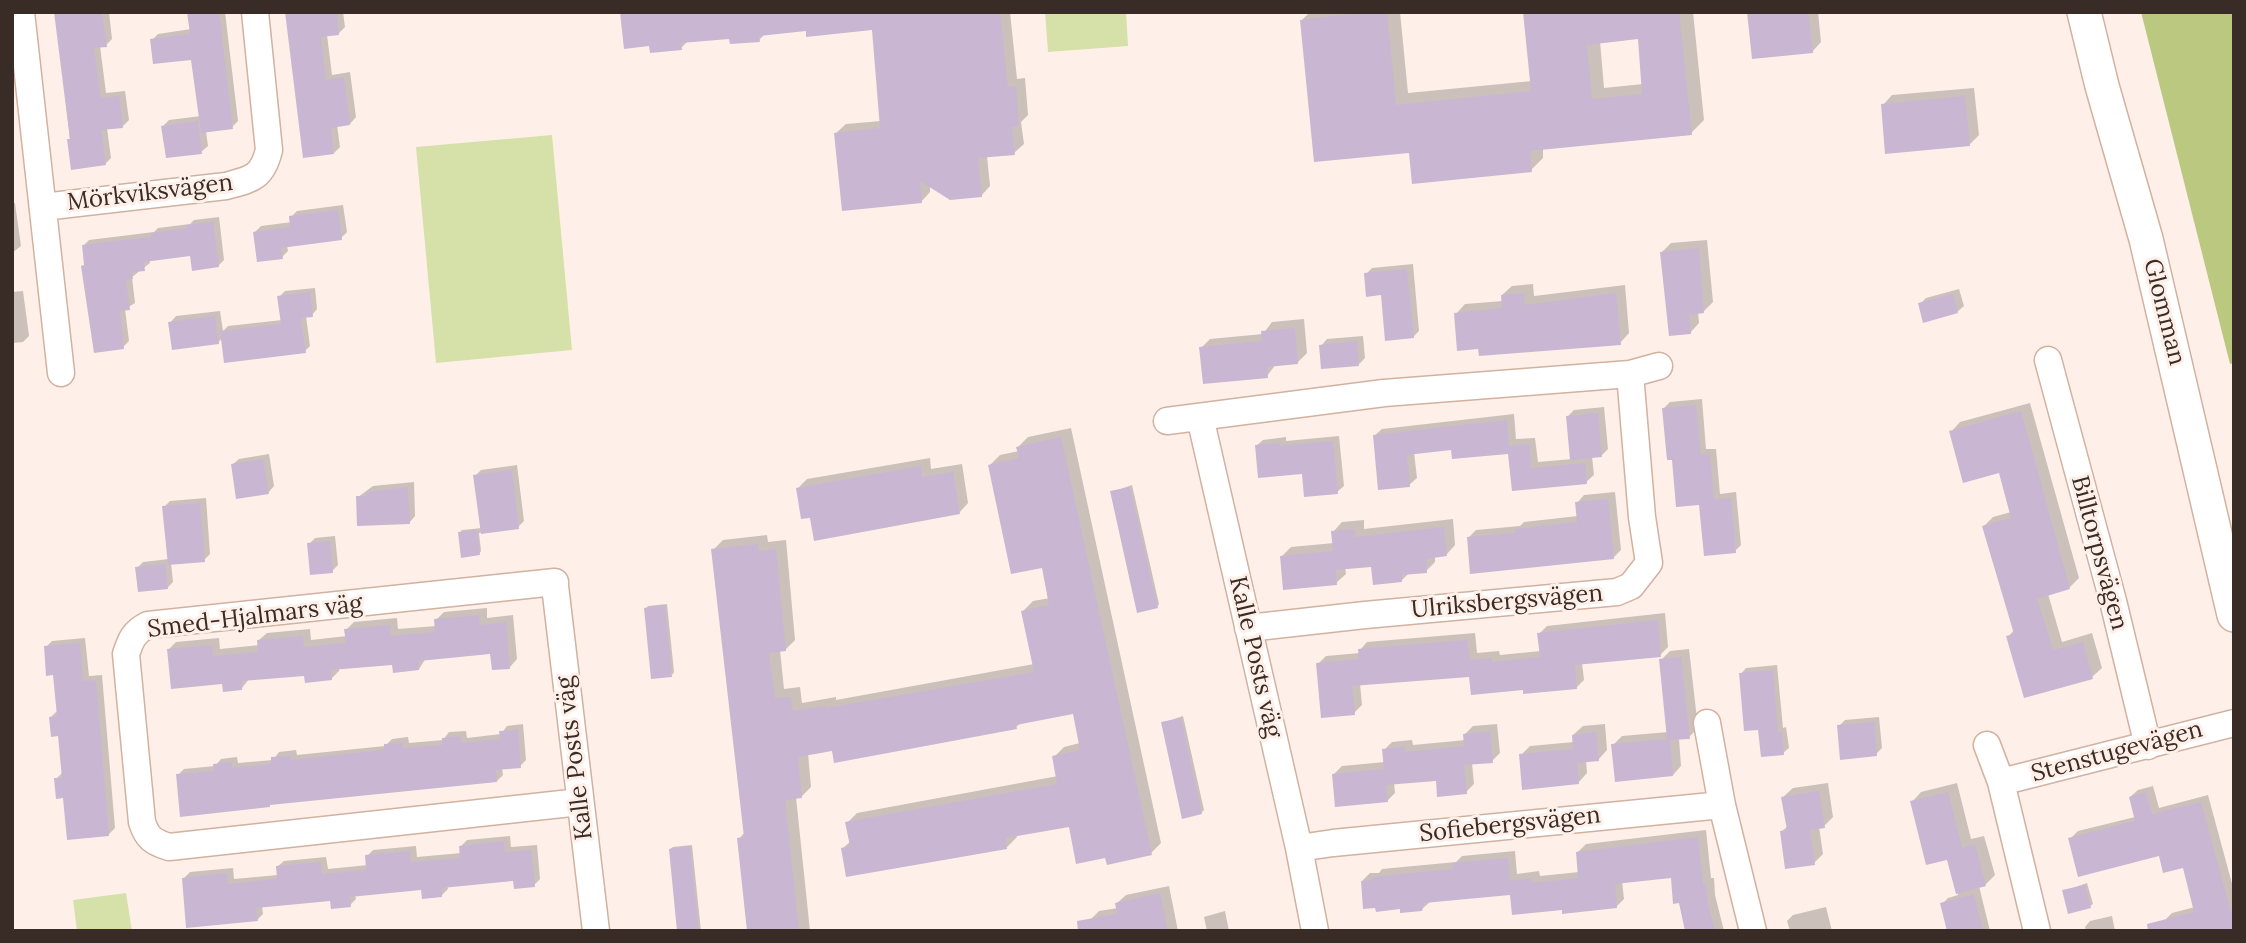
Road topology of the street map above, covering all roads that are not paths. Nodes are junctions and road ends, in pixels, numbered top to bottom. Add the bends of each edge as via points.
1 (21, 12) edge
2 (255, 12) edge
3 (2084, 12) edge
4 (43, 207) junction
5 (2048, 360) dead end
6 (1659, 366) dead end
7 (61, 373) dead end
8 (1630, 374) junction
9 (1200, 417) junction
10 (1167, 421) dead end
11 (555, 586) joint
12 (2234, 615) edge
13 (1248, 628) junction
14 (1707, 723) dead end
15 (2234, 723) edge
16 (1987, 745) dead end
17 (2148, 746) junction
18 (2001, 782) junction
19 (580, 802) junction
20 (1722, 805) junction
21 (1299, 848) junction
22 (596, 931) edge
23 (1315, 931) edge
24 (1753, 931) edge
25 (2037, 931) edge

1 - 4 street
2 - 4 street, Mörkviksvägen via 269,150 265,167 253,179
3 - 12 street, Glomman via 2146,239
4 - 7 street
5 - 17 street, Billtorpsvägen
6 - 8 street
8 - 9 street via 1384,393
8 - 13 street, Ulriksbergsvägen via 1649,563 1631,586 1618,593
9 - 10 street
9 - 13 street, Kalle Posts väg
11 - 19 street, Kalle Posts väg
11 - 19 street, Smed-Hjalmars väg via 555,582 514,586 148,625 138,630 126,654 142,822 146,835 169,847
13 - 21 street, Kalle Posts väg
14 - 20 street
15 - 17 street, Stenstugevägen
16 - 18 street, Stenstugevägen
17 - 18 street, Stenstugevägen
18 - 25 street, Stenstugevägen
19 - 22 street, Kalle Posts väg
20 - 21 street, Sofiebergsvägen
20 - 24 street
21 - 23 street, Kalle Posts väg

